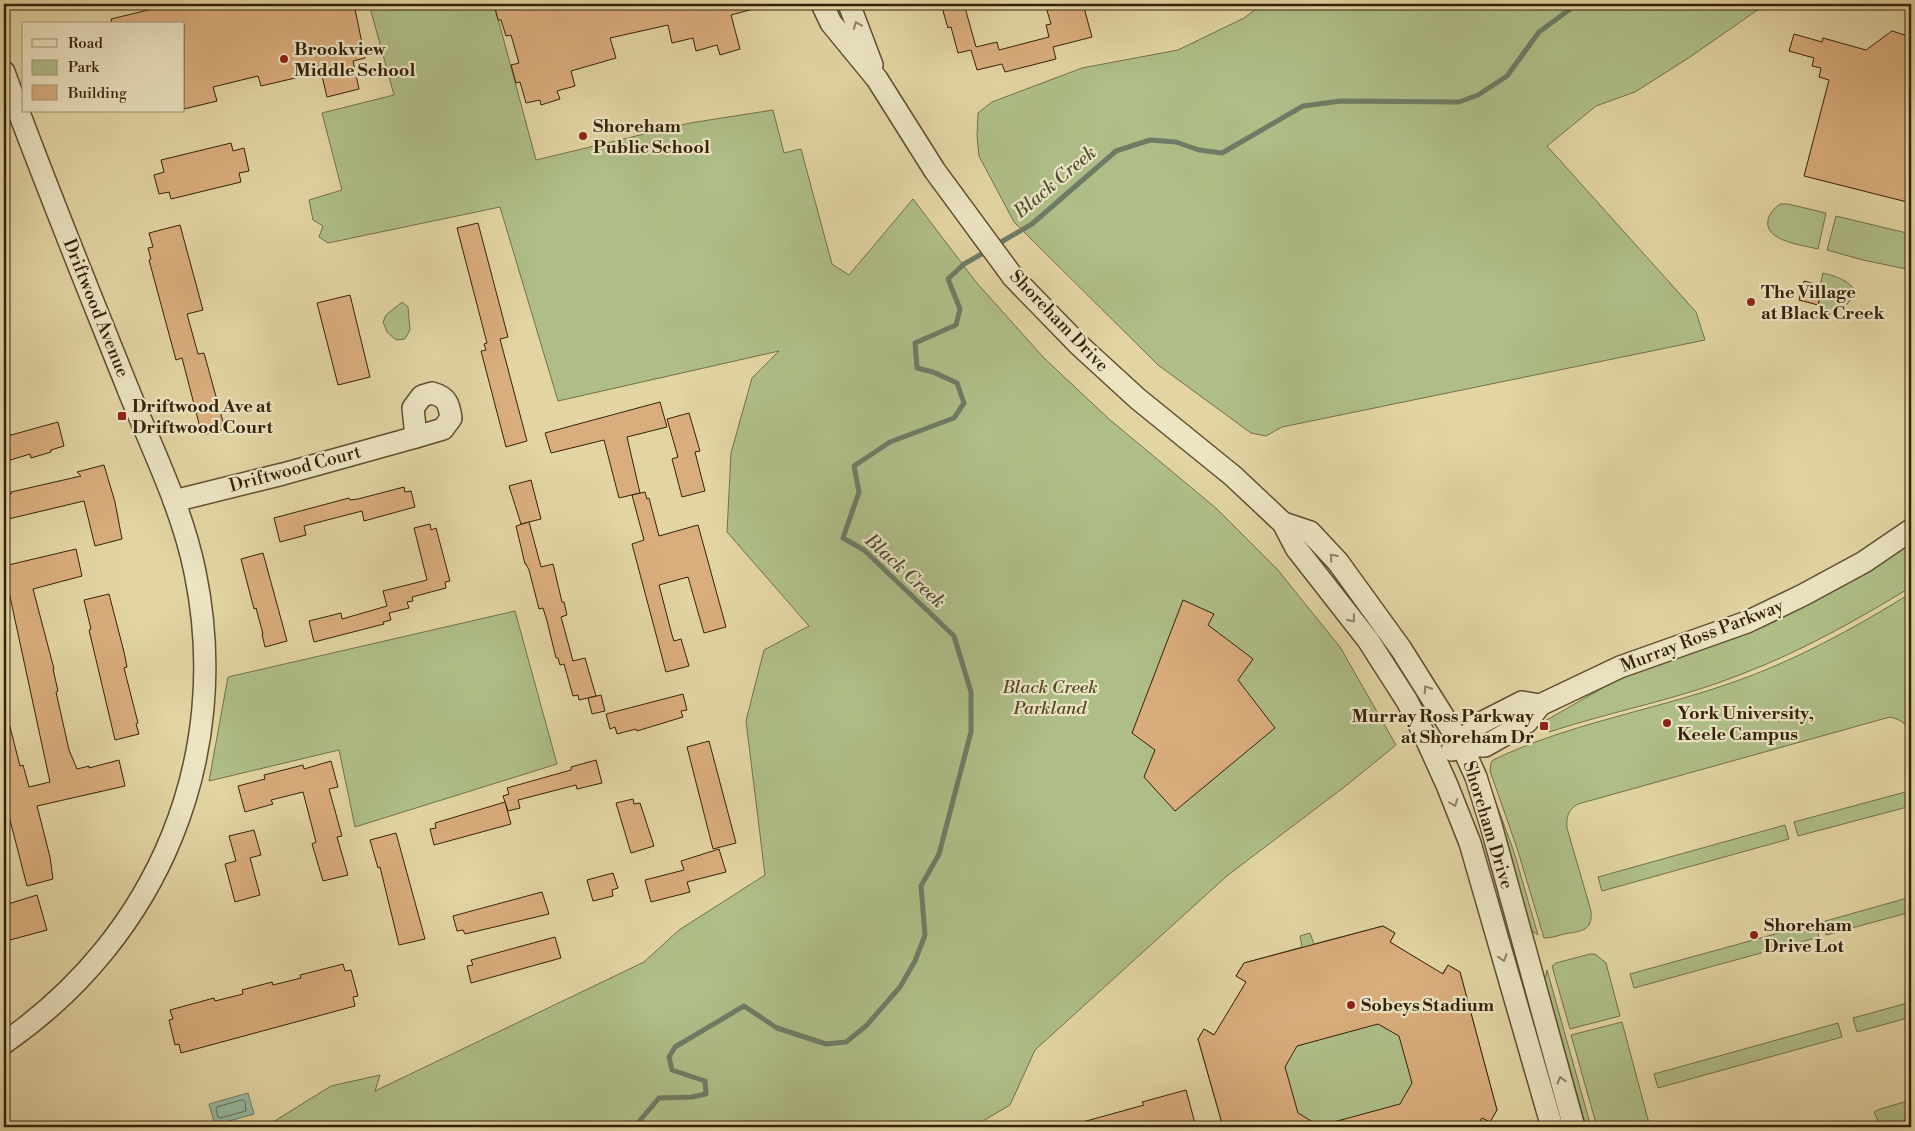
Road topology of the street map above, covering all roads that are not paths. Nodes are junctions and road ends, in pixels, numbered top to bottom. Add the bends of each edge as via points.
1 (822, 4) edge
2 (849, 4) edge
3 (4, 72) edge
4 (878, 80) junction
5 (416, 436) dead end
6 (174, 501) junction
7 (1283, 523) junction
8 (1911, 530) edge
9 (1462, 746) junction
10 (1436, 758) junction
11 (4, 1043) edge
12 (1552, 1127) edge
13 (1574, 1127) edge

1 - 4 street, Shoreham Drive via 831,23
4 -> 2 street, Shoreham Drive
3 - 6 street, Driftwood Avenue via 44,181
4 - 7 street, Shoreham Drive via 935,171 1013,277 1079,345 1138,399 1233,476
5 - 6 street, Driftwood Court
6 - 11 street, Driftwood Avenue via 194,570 204,630 202,722 186,796 157,870 135,910 107,948 66,994
9 -> 7 street, Shoreham Drive via 1401,649 1338,562 1310,532
7 -> 10 street, Shoreham Drive via 1296,548 1368,640 1407,701
8 - 9 street, Murray Ross Parkway via 1864,562 1747,622 1620,667 1540,705 1527,722 1485,746
9 - 10 street, Murray Ross Parkway
13 -> 9 street, Shoreham Drive via 1491,825
10 -> 12 street, Shoreham Drive via 1470,843

